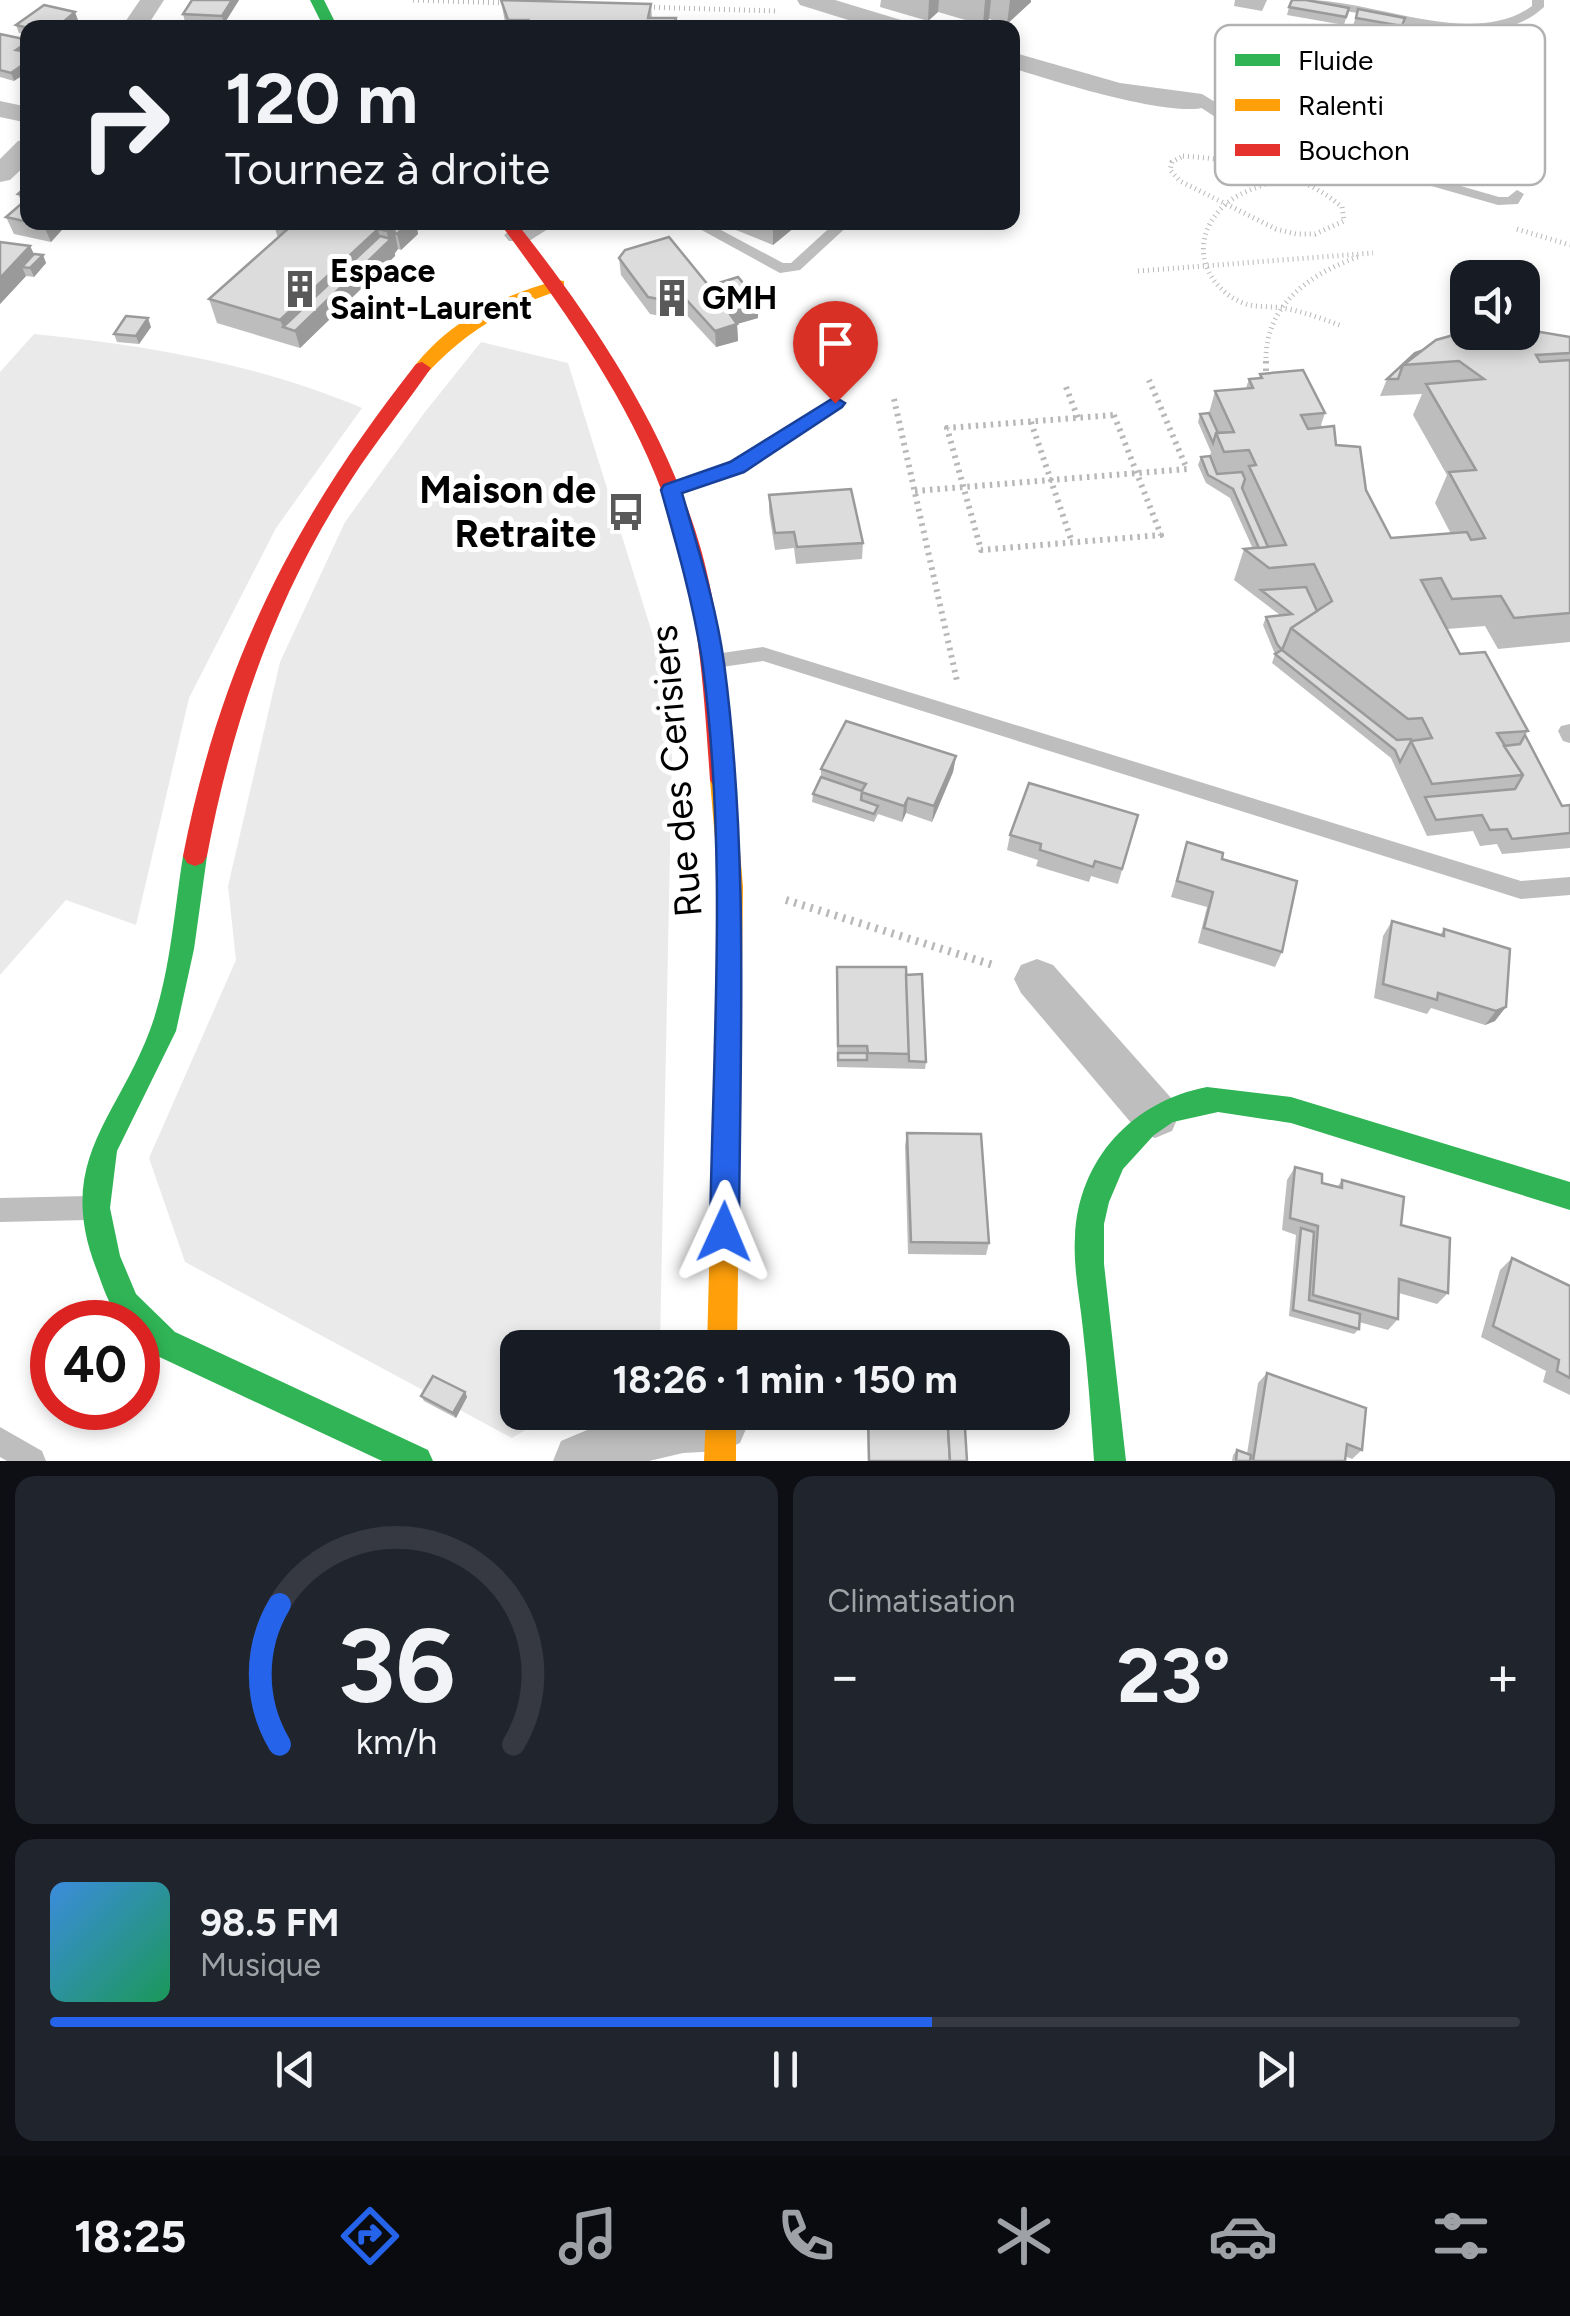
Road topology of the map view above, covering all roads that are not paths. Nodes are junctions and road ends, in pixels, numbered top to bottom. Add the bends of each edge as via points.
1 (1314, 0) edge
2 (1538, 0) edge
3 (799, 6) edge
4 (865, 20) edge
5 (1464, 25) edge
6 (1503, 25) edge
7 (1020, 62) edge
8 (1202, 102) joint
9 (1215, 111) edge
10 (20, 154) edge
11 (0, 174) edge
12 (1442, 185) edge
13 (1517, 194) dead end
14 (526, 230) edge
15 (709, 230) edge
16 (836, 230) edge
17 (558, 285) junction
18 (835, 403) dead end
19 (671, 490) junction
20 (713, 661) junction
21 (1570, 886) edge
22 (1038, 978) road end
23 (1155, 1116) junction
24 (1570, 1196) edge
25 (96, 1208) junction
26 (0, 1210) edge
27 (722, 1330) edge
28 (720, 1433) edge
29 (0, 1441) edge
30 (29, 1460) edge
31 (418, 1461) edge
32 (581, 1461) edge
33 (1110, 1461) edge

1 - 5 lane
2 - 6 lane via 1530,18
3 - 4 street
7 - 8 street via 1117,91
8 - 9 lane
10 - 11 street
12 - 13 lane via 1498,201 1513,201
14 - 17 street, Rue des Cerisiers
15 - 16 lane via 780,268 796,267
17 - 19 street, Rue des Cerisiers via 593,336
17 - 25 street via 464,324 425,365 330,496 273,595 202,807 163,1031 103,1150
18 - 19 lane via 737,467
19 - 20 street, Rue des Cerisiers
20 - 21 lane via 763,654 1521,890
20 - 27 street, Rue des Cerisiers via 731,887
22 - 23 street
23 - 24 street via 1200,1100 1290,1110
23 - 33 street via 1127,1138 1094,1203
25 - 26 lane
25 - 31 street via 125,1304 164,1343
28 - 32 street via 683,1422
29 - 30 lane

